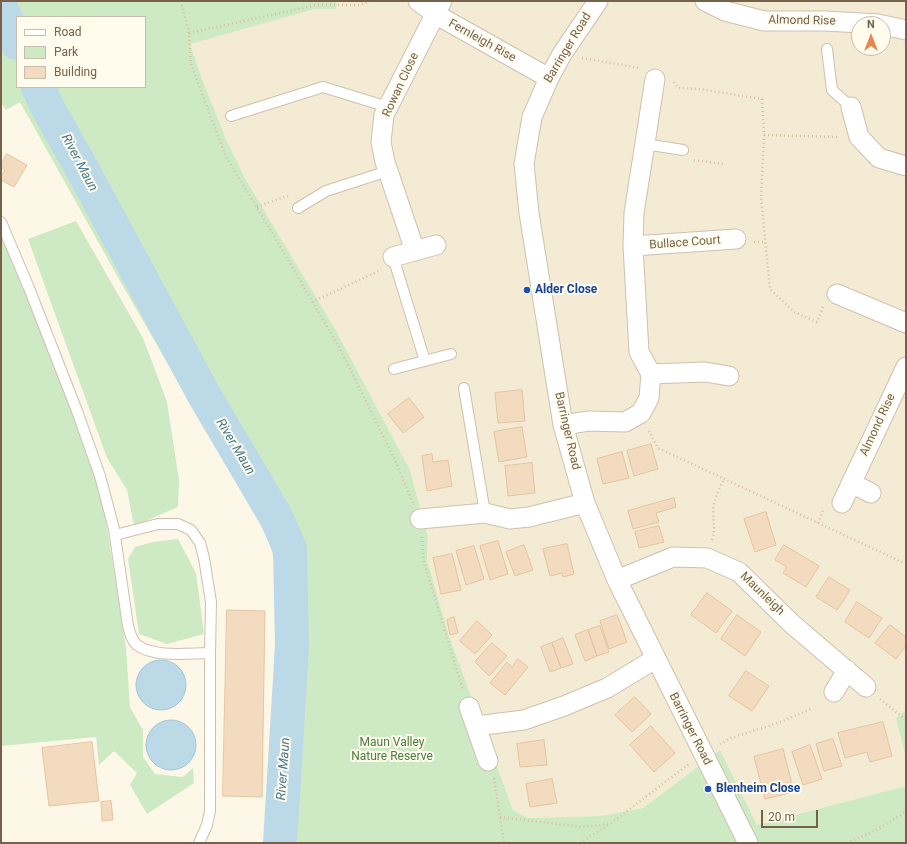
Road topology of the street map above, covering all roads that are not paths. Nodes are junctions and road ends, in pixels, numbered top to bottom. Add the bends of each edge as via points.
1 (418, 1) edge
2 (598, 1) edge
3 (705, 1) edge
4 (728, 6) edge
5 (438, 8) edge
6 (851, 22) edge
7 (891, 27) edge
8 (906, 30) edge
9 (827, 49) dead end
10 (656, 75) road end
11 (549, 78) junction
12 (388, 107) junction
13 (851, 107) joint
14 (231, 116) dead end
15 (645, 144) junction
16 (683, 150) road end
17 (906, 166) edge
18 (388, 171) junction
19 (298, 208) dead end
20 (1, 222) edge
21 (736, 239) dead end
22 (436, 244) dead end
23 (633, 246) junction
24 (415, 251) junction
25 (393, 257) joint
26 (843, 296) road end
27 (906, 323) edge
28 (451, 354) dead end
29 (425, 360) junction
30 (906, 367) edge
31 (394, 369) dead end
32 (651, 374) junction
33 (729, 376) dead end
34 (464, 388) dead end
35 (563, 425) junction
36 (851, 483) junction
37 (871, 493) dead end
38 (834, 502) road end
39 (585, 503) junction
40 (485, 513) junction
41 (420, 519) road end
42 (115, 535) junction
43 (617, 580) junction
44 (210, 653) junction
45 (655, 659) junction
46 (847, 670) junction
47 (866, 687) road end
48 (834, 692) dead end
49 (468, 707) road end
50 (476, 726) junction
51 (488, 761) road end
52 (200, 842) edge
53 (748, 843) edge

1 - 5 street, Fernleigh Rise
2 - 11 street, Barringer Road
3 - 4 street, Almond Rise
4 - 6 street, Almond Rise via 764,21
5 - 11 street, Fernleigh Rise
5 - 12 street, Rowan Close
7 - 8 street
9 - 13 lane via 832,90
10 - 15 street
11 - 35 street, Barringer Road via 532,117 524,164
12 - 14 lane via 323,88
12 - 18 street, Rowan Close via 384,114 381,142
13 - 17 street via 859,137 879,158
15 - 16 lane
15 - 23 street via 634,213
18 - 19 lane via 326,191
18 - 24 street, Rowan Close
20 - 42 lane via 77,411 100,476
21 - 23 street, Bullace Court
22 - 24 street
23 - 32 street via 639,352
24 - 25 street
25 - 29 lane
26 - 27 street
28 - 29 lane
29 - 31 lane
30 - 36 street, Almond Rise
32 - 33 street via 705,372
32 - 35 street via 649,398 641,413 625,422 589,421
34 - 40 lane
35 - 39 street, Barringer Road
36 - 37 street
36 - 38 street, Almond Rise
39 - 40 street via 529,517 510,519
39 - 43 street, Barringer Road
40 - 41 street
42 - 44 lane via 128,626 130,636 136,645 156,653
42 - 44 lane via 158,524 178,524 191,530 200,543 211,602
43 - 45 street, Barringer Road
43 - 46 street, Maunleigh via 673,557 707,558 739,572 792,624
44 - 52 lane via 210,811
45 - 50 street via 607,688 564,706 524,720
45 - 53 street, Barringer Road
46 - 47 street, Maunleigh
46 - 48 street
49 - 50 street
50 - 51 street

